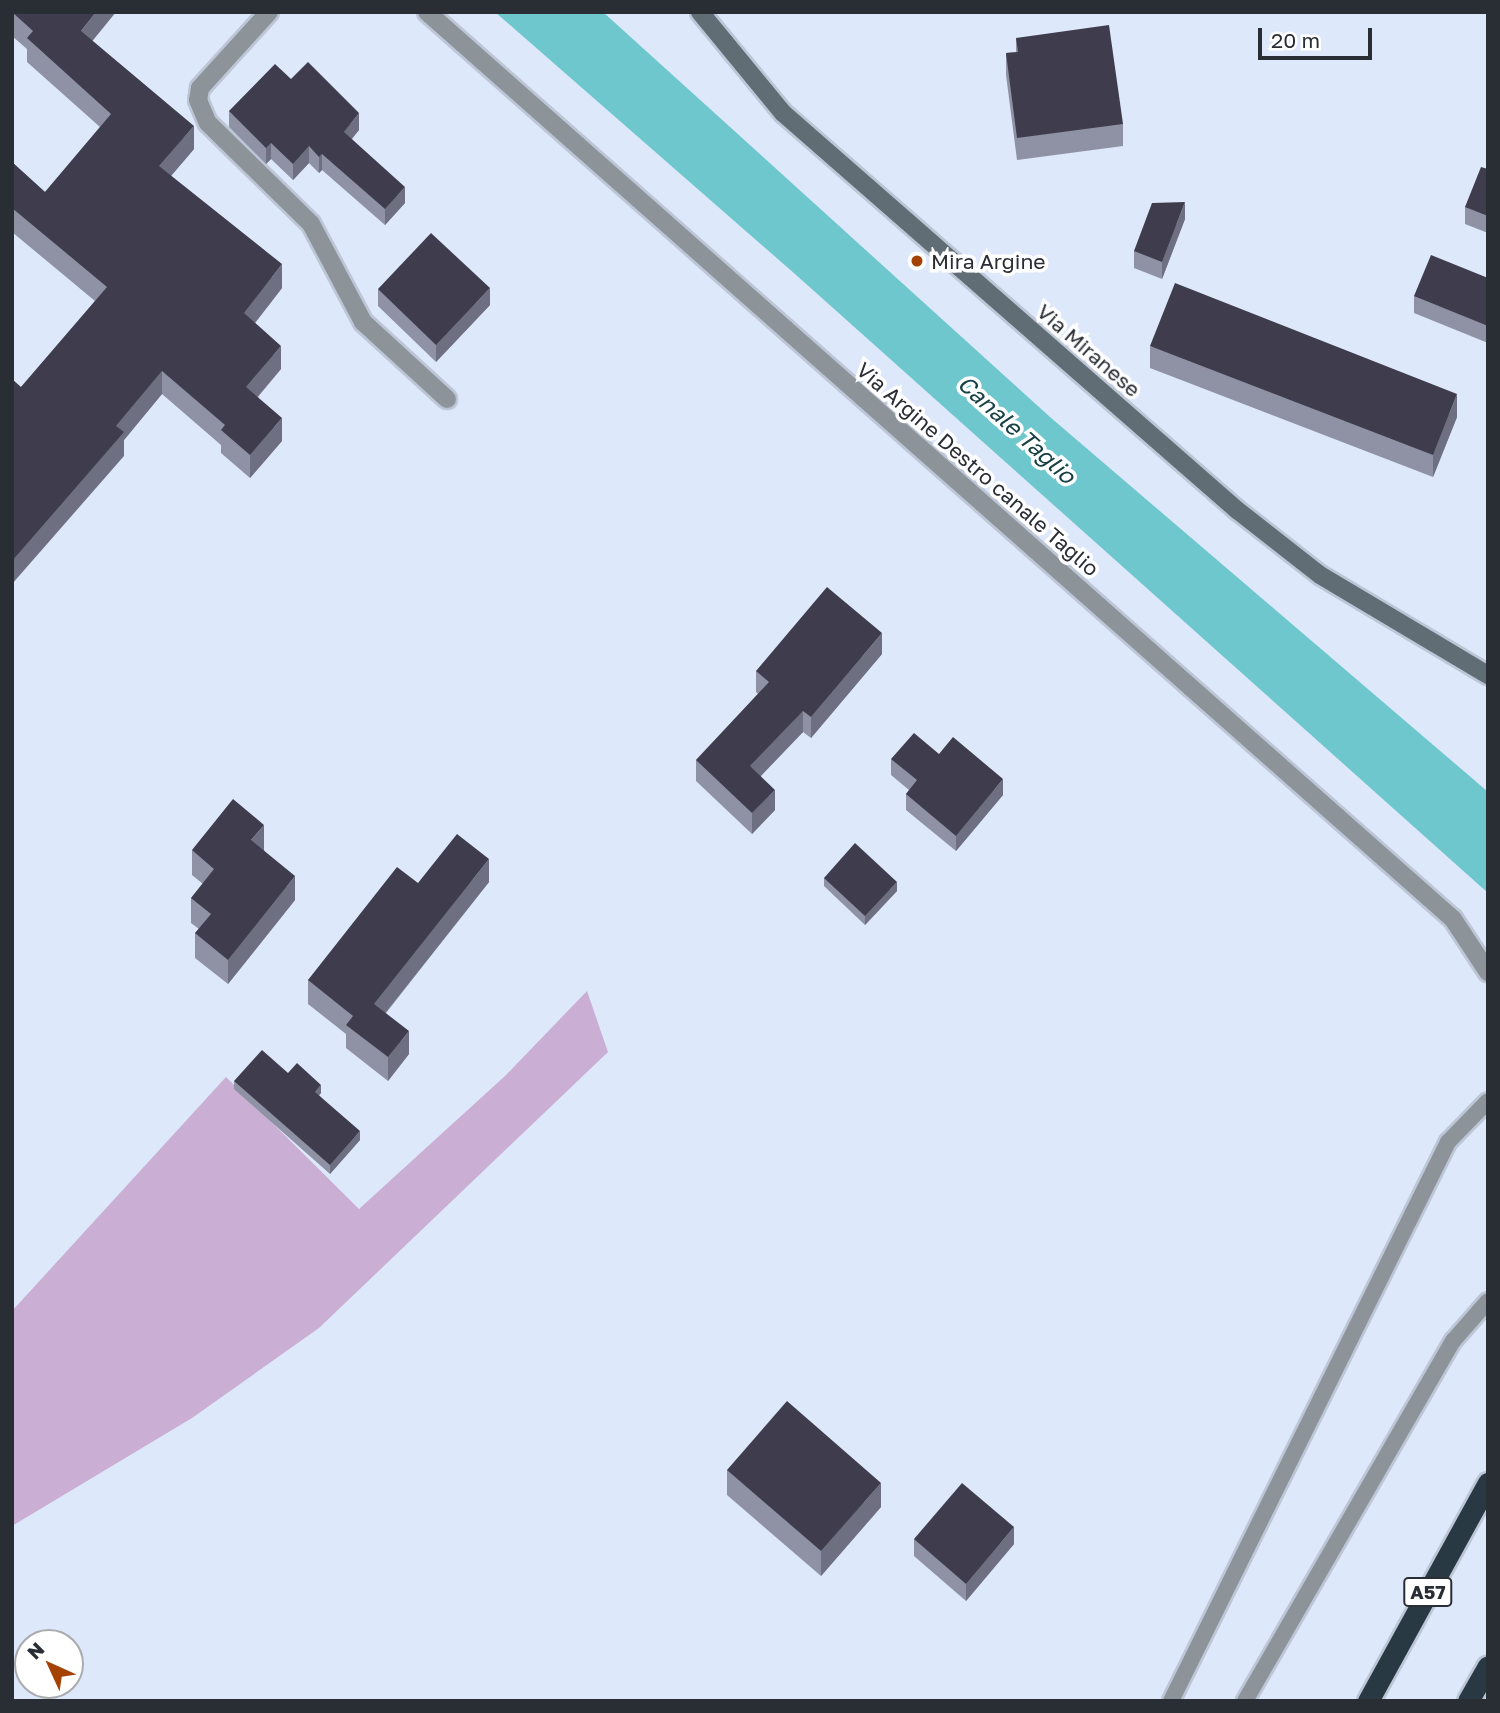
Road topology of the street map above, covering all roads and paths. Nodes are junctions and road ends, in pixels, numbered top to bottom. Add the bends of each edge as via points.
1 (269, 12) edge
2 (427, 12) edge
3 (700, 12) edge
4 (447, 400) dead end
5 (1488, 675) edge
6 (1488, 972) edge
7 (1488, 1101) edge
8 (1488, 1301) edge
9 (1488, 1483) edge
10 (1488, 1666) edge
11 (1171, 1701) edge
12 (1245, 1701) edge
13 (1368, 1701) edge
14 (1468, 1701) edge

1 - 4 street via 200,88 198,100 208,123 311,224 363,322
2 - 6 street, Via Argine Destro canale Taglio via 1452,919
3 - 5 main road, Via Miranese via 783,113 1237,510 1320,575
7 - 11 lane via 1448,1142
8 - 12 lane via 1453,1341
9 - 13 highway, A57
10 - 14 highway

